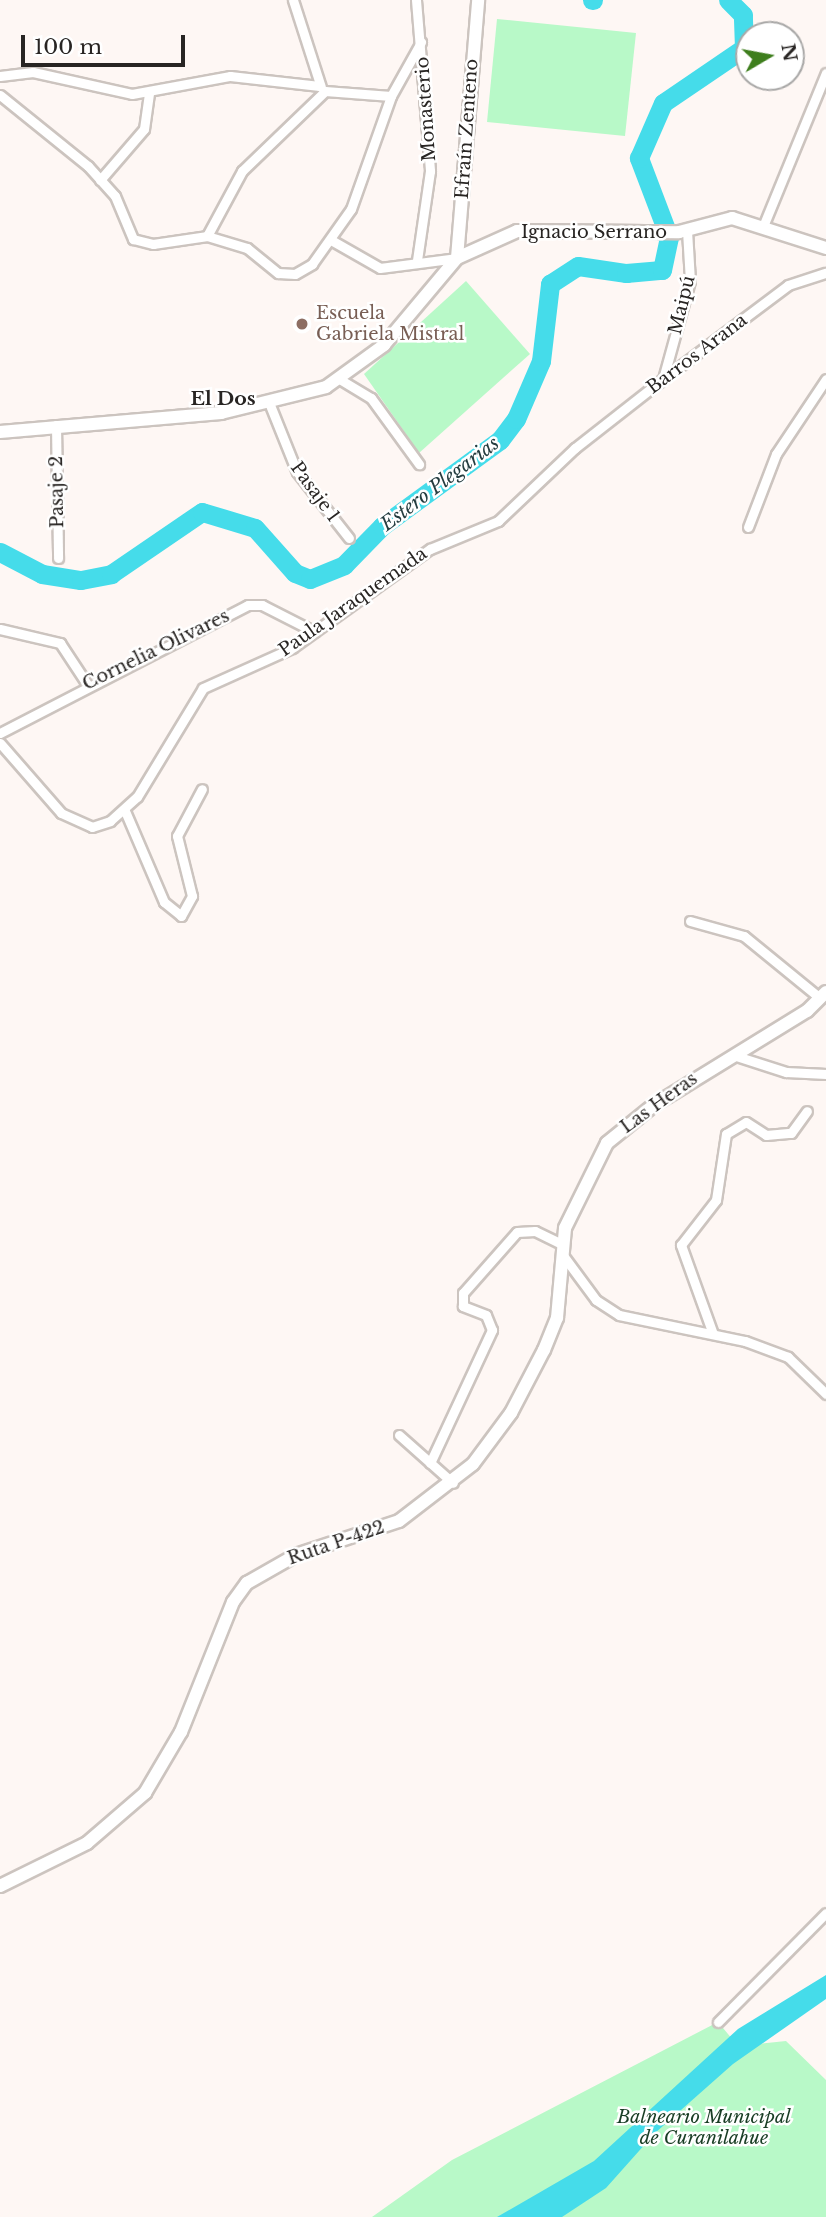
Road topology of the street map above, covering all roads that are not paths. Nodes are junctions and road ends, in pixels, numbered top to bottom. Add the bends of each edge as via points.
1 (293, 0) edge
2 (416, 0) edge
3 (478, 0) edge
4 (421, 42) junction
5 (826, 73) edge
6 (0, 76) edge
7 (322, 89) junction
8 (149, 93) junction
9 (0, 95) edge
10 (391, 96) junction
11 (100, 180) junction
12 (764, 224) junction
13 (683, 231) junction
14 (207, 236) junction
15 (331, 240) junction
16 (826, 248) edge
17 (457, 258) junction
18 (417, 260) junction
19 (826, 273) edge
20 (663, 379) junction
21 (826, 379) edge
22 (341, 380) junction
23 (270, 405) junction
24 (56, 425) junction
25 (0, 432) edge
26 (575, 448) joint
27 (419, 464) dead end
28 (748, 527) dead end
29 (349, 537) dead end
30 (58, 558) dead end
31 (0, 629) edge
32 (315, 632) junction
33 (87, 684) junction
34 (0, 733) edge
35 (0, 743) edge
36 (202, 789) dead end
37 (125, 811) junction
38 (690, 921) dead end
39 (823, 995) edge
40 (729, 1054) junction
41 (826, 1074) edge
42 (807, 1111) dead end
43 (562, 1248) junction
44 (562, 1268) joint
45 (713, 1334) junction
46 (826, 1394) edge
47 (399, 1436) dead end
48 (430, 1463) junction
49 (453, 1483) junction
50 (0, 1886) edge
51 (826, 1913) edge
52 (718, 2022) dead end

1 - 7 street
2 - 4 street, Monasterio
3 - 17 street, Efraín Zenteno
4 - 10 street
4 - 18 street, Monasterio via 430,171
5 - 12 street
6 - 8 street via 33,72 106,91
7 - 8 street via 230,76
7 - 10 street
7 - 14 street via 242,171
8 - 11 street via 145,129
9 - 11 street via 66,144
10 - 15 street via 361,187
11 - 14 street via 134,239 153,244
12 - 13 street, Ignacio Serrano via 732,218
12 - 16 street, Ignacio Serrano
13 - 17 street, Ignacio Serrano via 517,231
13 - 20 street, Maipú via 690,281
14 - 15 street via 247,248 278,273 295,274 312,264
15 - 18 street via 370,267
17 - 18 street
17 - 22 street, Ignacio Serrano via 407,322
19 - 20 street, Barros Arana via 788,285
20 - 26 street, Barros Arana
21 - 28 street via 776,454
22 - 23 street, Ignacio Serrano
22 - 27 street via 372,398
23 - 24 street, Ignacio Serrano
23 - 29 street, Pasaje 1 via 297,472
24 - 25 street, Ignacio Serrano
24 - 30 street, Pasaje 2
26 - 32 street, Paula Jaraquemada via 498,521 429,548
31 - 33 street via 64,646
32 - 33 street, Cornelia Olivares via 261,605 248,605
32 - 37 street, Paula Jaraquemada via 198,692
33 - 34 street, Cornelia Olivares
35 - 37 street via 48,802 92,827
36 - 37 street via 177,836 192,896 181,916 166,907
38 - 39 street via 744,936
39 - 40 street, Las Heras
40 - 41 street via 786,1072
40 - 43 street, Las Heras via 607,1143 575,1201
42 - 45 street via 791,1133 766,1135 746,1122 726,1134 716,1200 681,1245
43 - 44 street, Las Heras
43 - 45 street via 596,1300 619,1315
43 - 48 street via 535,1231 517,1232 463,1293 463,1306 486,1315 492,1330
44 - 49 street, Ruta P-422 via 557,1318 530,1381
45 - 46 street via 788,1357
47 - 48 street
48 - 49 street
49 - 50 street, Ruta P-422 via 399,1521 296,1555 247,1583 233,1602 181,1732 145,1793 87,1843
51 - 52 street

